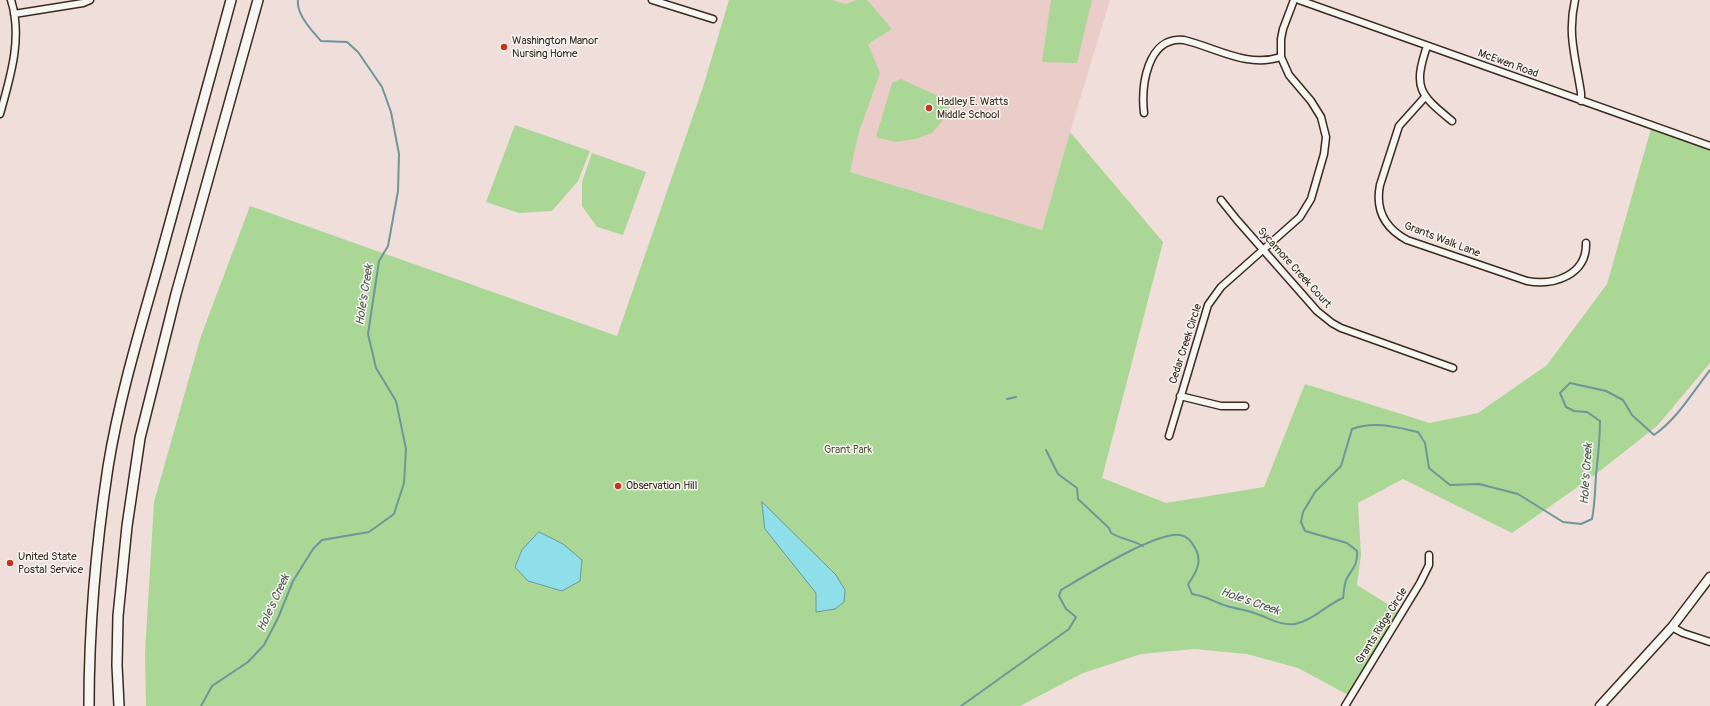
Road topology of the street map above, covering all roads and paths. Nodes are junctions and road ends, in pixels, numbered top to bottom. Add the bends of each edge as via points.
1 (11, 0) edge
2 (90, 0) edge
3 (231, 0) edge
4 (258, 0) edge
5 (652, 0) edge
6 (1294, 0) edge
7 (1299, 0) edge
8 (1575, 0) edge
9 (14, 14) junction
10 (713, 19) dead end
11 (1427, 46) junction
12 (1281, 58) junction
13 (1425, 97) junction
14 (1581, 100) junction
15 (1144, 113) dead end
16 (0, 114) edge
17 (1452, 121) dead end
18 (1710, 146) edge
19 (1221, 200) dead end
20 (1586, 243) dead end
21 (1263, 250) junction
22 (1453, 368) dead end
23 (1180, 396) junction
24 (1245, 406) dead end
25 (1168, 436) dead end
26 (1429, 555) dead end
27 (1710, 577) edge
28 (1672, 627) junction
29 (1710, 642) edge
30 (90, 706) edge
31 (119, 706) edge
32 (1345, 706) edge
33 (1600, 706) edge

1 - 9 street
2 - 9 street
3 - 30 highway via 122,400 109,466 93,595 89,652
4 - 31 highway via 176,294 140,438 127,526 118,616
5 - 10 street
6 - 12 street via 1283,29
7 - 11 street, McEwen Road
8 - 14 street via 1570,32
9 - 16 street via 14,59
11 - 13 street via 1420,72
11 - 14 street, McEwen Road
12 - 15 street via 1248,61 1184,40 1167,42 1153,55 1144,83
12 - 21 street, Cedar Creek Circle via 1289,75 1321,117 1326,145 1311,199 1300,217
13 - 17 street
13 - 20 street, Grants Walk Lane via 1399,126 1378,193 1380,209 1392,230 1408,240 1535,283 1553,281 1576,269 1587,253
14 - 18 street, McEwen Road
19 - 21 street, Sycamore Creek Court
21 - 22 street, Sycamore Creek Court via 1317,311 1332,323 1361,336
21 - 23 street, Cedar Creek Circle via 1221,287 1208,305
23 - 24 street via 1221,406
23 - 25 street, Cedar Creek Circle
26 - 32 street, Grants Ridge Circle via 1429,565 1420,583
27 - 28 main road
28 - 29 street
28 - 33 main road

